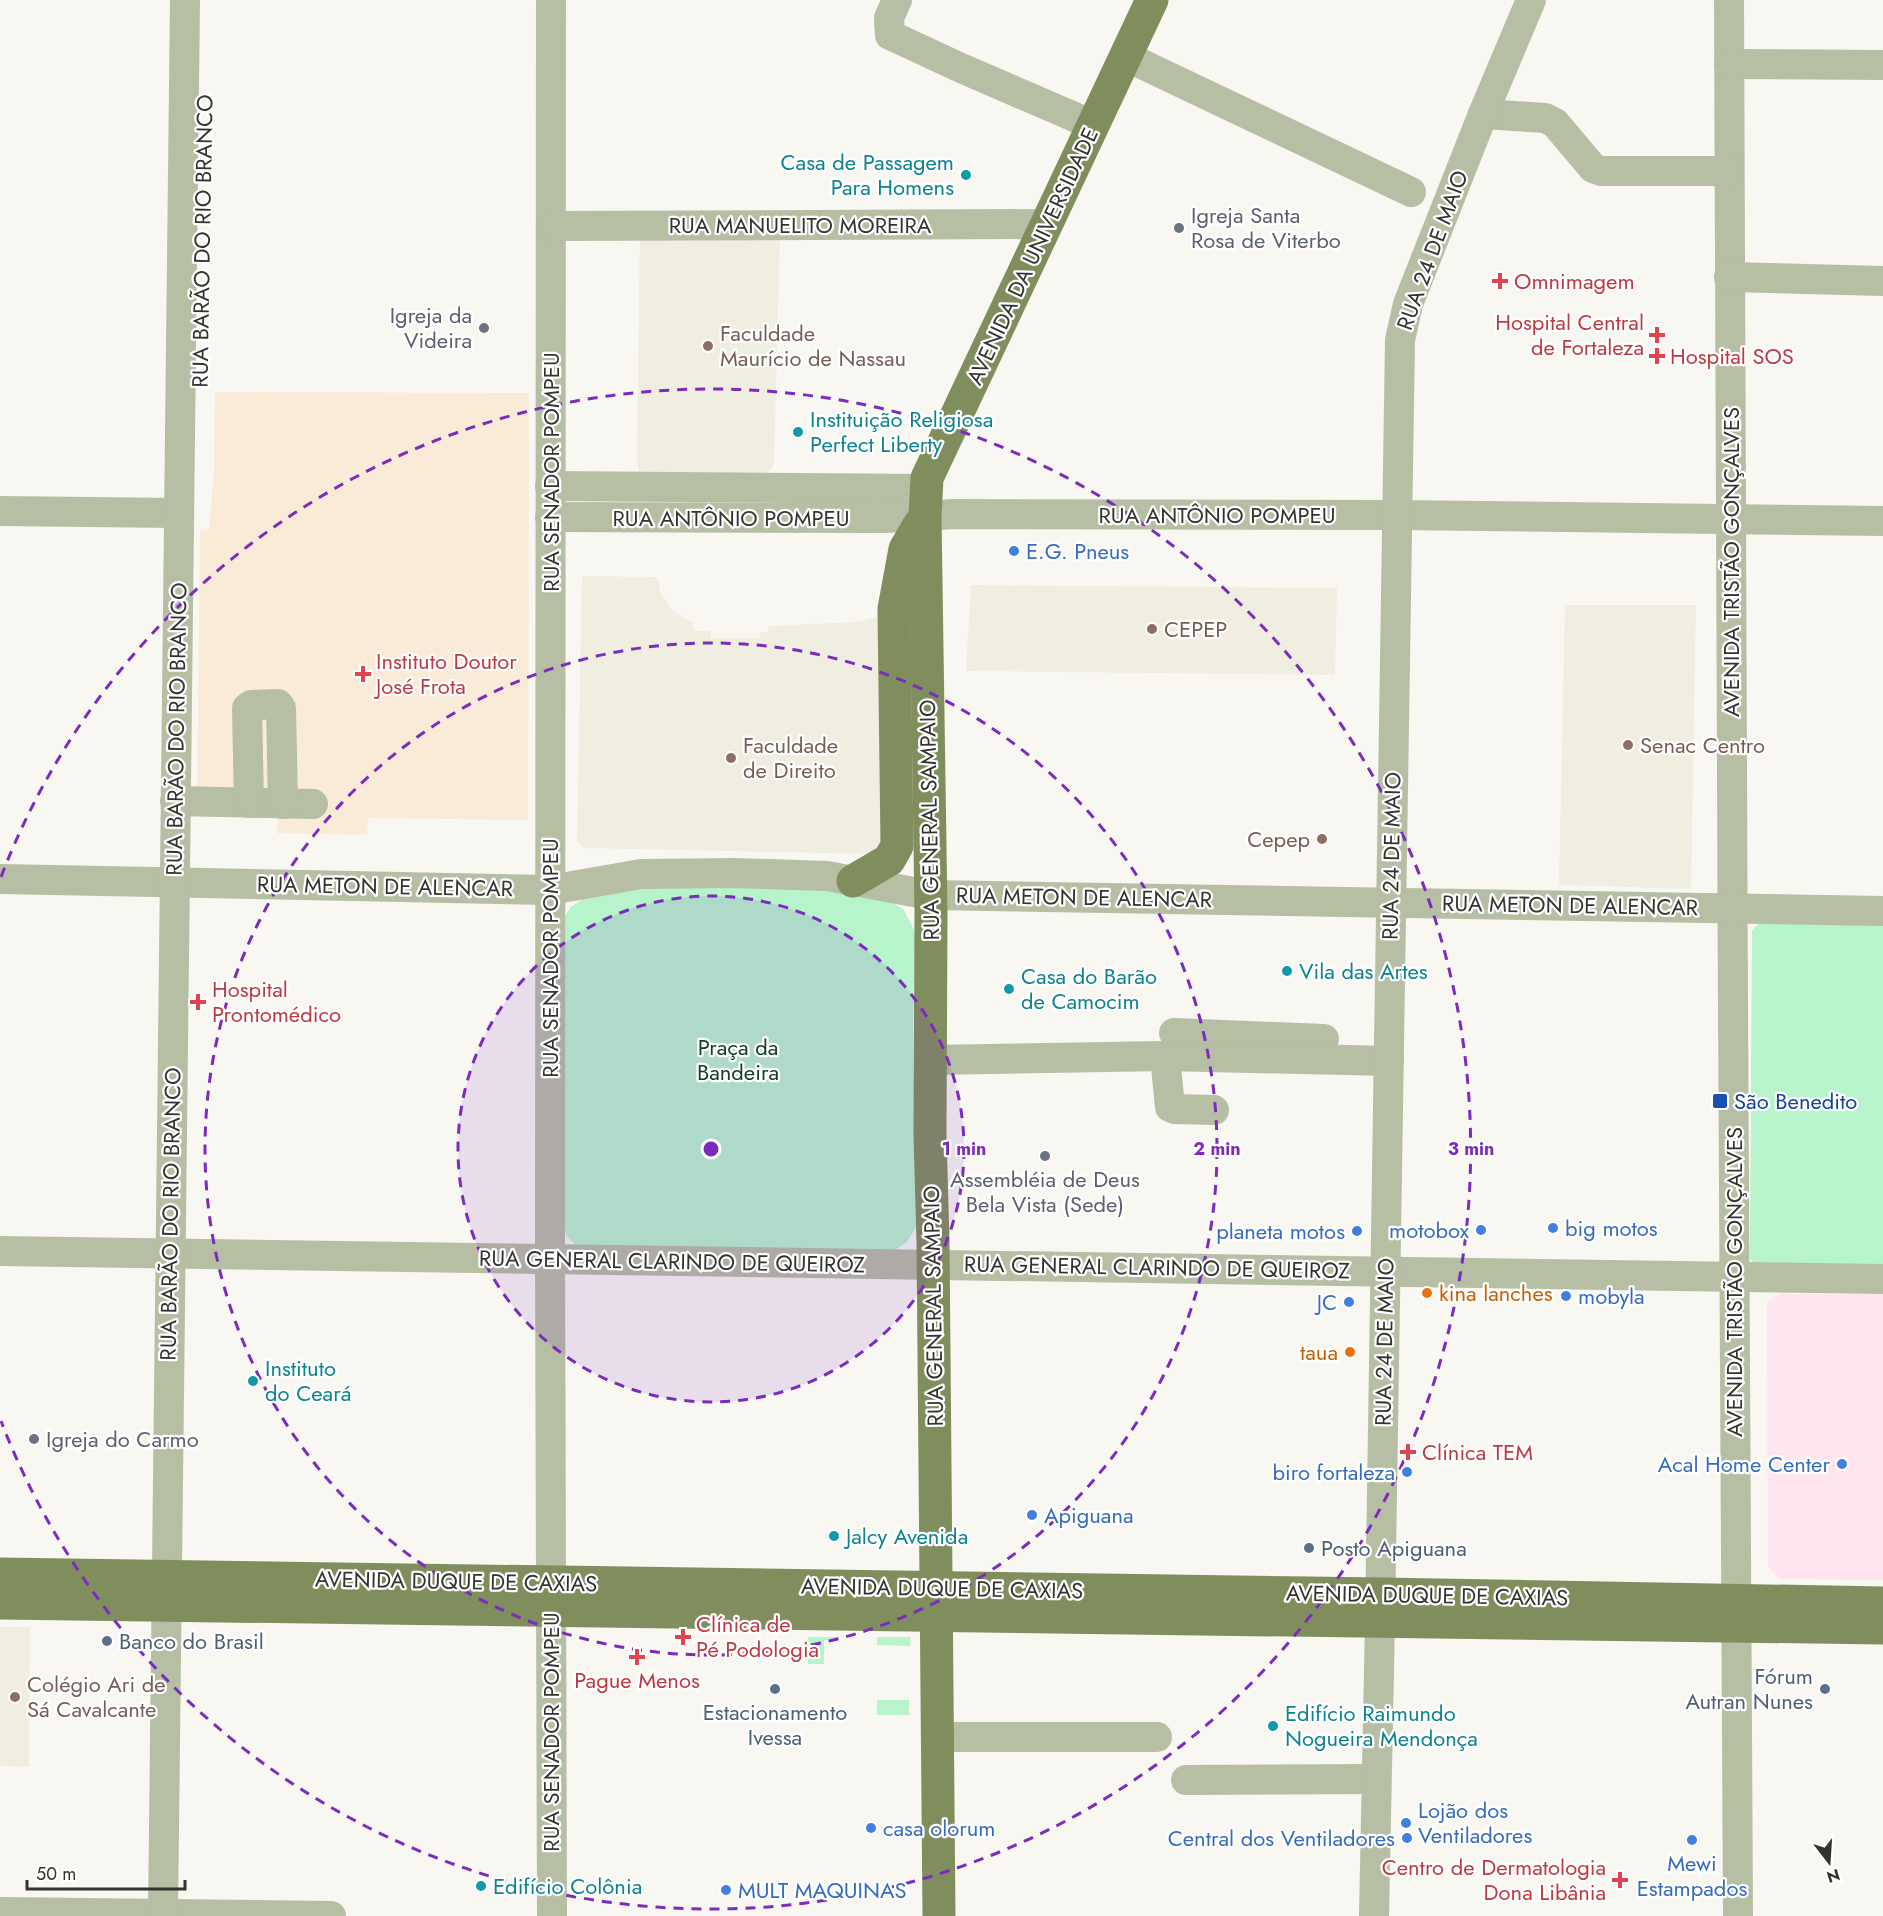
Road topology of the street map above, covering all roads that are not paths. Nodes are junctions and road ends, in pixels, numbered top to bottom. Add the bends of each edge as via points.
1 (185, 0) edge
2 (205, 0) edge
3 (551, 0) edge
4 (897, 0) edge
5 (1152, 0) edge
6 (1531, 0) edge
7 (1729, 0) edge
8 (1125, 57) junction
9 (1729, 64) junction
10 (1883, 64) edge
11 (1483, 114) junction
12 (1094, 125) junction
13 (1729, 171) junction
14 (1411, 192) dead end
15 (1047, 224) junction
16 (552, 226) junction
17 (1729, 277) junction
18 (1883, 280) edge
19 (550, 486) junction
20 (926, 502) junction
21 (0, 511) edge
22 (178, 513) junction
23 (1397, 515) junction
24 (550, 517) junction
25 (1731, 520) junction
26 (1883, 521) edge
27 (175, 801) junction
28 (249, 803) junction
29 (283, 804) junction
30 (313, 804) dead end
31 (0, 879) edge
32 (853, 881) junction
33 (175, 882) junction
34 (550, 890) junction
35 (930, 895) junction
36 (1391, 902) junction
37 (1734, 908) junction
38 (1883, 911) edge
39 (1170, 1045) junction
40 (1389, 1051) junction
41 (930, 1060) junction
42 (1214, 1110) dead end
43 (0, 1251) edge
44 (171, 1253) junction
45 (550, 1260) junction
46 (933, 1264) junction
47 (1384, 1271) junction
48 (1736, 1277) junction
49 (1883, 1280) edge
50 (0, 1574) edge
51 (166, 1592) junction
52 (550, 1597) junction
53 (936, 1601) junction
54 (0, 1603) edge
55 (1883, 1603) edge
56 (1381, 1607) junction
57 (1735, 1613) junction
58 (1883, 1628) edge
59 (937, 1737) junction
60 (1157, 1737) dead end
61 (1376, 1779) junction
62 (1186, 1780) dead end
63 (0, 1912) edge
64 (163, 1915) edge
65 (331, 1916) edge
66 (552, 1916) edge
67 (939, 1916) edge
68 (1374, 1916) edge
69 (1738, 1916) edge

1 - 22 street, RUA BARÃO DO RIO BRANCO
2 - 22 street, RUA BARÃO DO RIO BRANCO via 199,465
3 - 16 street, RUA SENADOR POMPEU
4 - 12 street via 889,18 890,35
5 - 8 main road, AVENIDA DA UNIVERSIDADE
6 - 11 street, RUA 24 DE MAIO
7 - 9 street, AVENIDA TRISTÃO GONÇALVES
8 - 12 main road, AVENIDA DA UNIVERSIDADE
8 - 14 street
9 - 10 street
9 - 13 street, AVENIDA TRISTÃO GONÇALVES
11 - 13 street via 1545,118 1555,123 1593,168 1601,171
11 - 23 street, RUA 24 DE MAIO via 1408,304 1400,340
12 - 15 main road, AVENIDA DA UNIVERSIDADE
13 - 17 street, AVENIDA TRISTÃO GONÇALVES
15 - 16 street, RUA MANUELITO MOREIRA
15 - 20 main road, AVENIDA DA UNIVERSIDADE via 927,478
16 - 19 street, RUA SENADOR POMPEU
17 - 18 street
17 - 25 street, AVENIDA TRISTÃO GONÇALVES
19 - 20 street, RUA ANTÔNIO POMPEU
19 - 24 street, RUA SENADOR POMPEU
20 - 23 street, RUA ANTÔNIO POMPEU via 955,514
20 - 24 street, RUA ANTÔNIO POMPEU via 885,518
20 - 32 main road via 905,549 894,609 897,846 889,860
20 - 35 main road, RUA GENERAL SAMPAIO
21 - 22 street
22 - 27 street, RUA BARÃO DO RIO BRANCO
23 - 25 street, RUA ANTÔNIO POMPEU
23 - 36 street, RUA 24 DE MAIO
24 - 34 street, RUA SENADOR POMPEU
25 - 26 street, RUA ANTÔNIO POMPEU
25 - 37 street, AVENIDA TRISTÃO GONÇALVES
27 - 28 street
27 - 33 street, RUA BARÃO DO RIO BRANCO
28 - 29 street
28 - 29 street via 247,708 278,704
29 - 30 street
31 - 33 street, RUA METON DE ALENCAR
32 - 34 street, RUA METON DE ALENCAR via 827,876 746,873 641,874
32 - 35 street, RUA METON DE ALENCAR
33 - 34 street, RUA METON DE ALENCAR
33 - 44 street, RUA BARÃO DO RIO BRANCO
34 - 45 street, RUA SENADOR POMPEU
35 - 36 street, RUA METON DE ALENCAR
35 - 41 main road, RUA GENERAL SAMPAIO
36 - 37 street, RUA METON DE ALENCAR
36 - 40 street, RUA 24 DE MAIO
37 - 38 street, RUA METON DE ALENCAR
37 - 48 street, AVENIDA TRISTÃO GONÇALVES
39 - 40 street
39 - 41 street
39 - 42 street via 1170,1107
40 - 47 street, RUA 24 DE MAIO
41 - 46 main road, RUA GENERAL SAMPAIO
43 - 44 street, RUA GENERAL CLARINDO DE QUEIROZ
44 - 45 street, RUA GENERAL CLARINDO DE QUEIROZ
44 - 51 street, RUA BARÃO DO RIO BRANCO
45 - 46 street, RUA GENERAL CLARINDO DE QUEIROZ
45 - 52 street, RUA SENADOR POMPEU
46 - 47 street, RUA GENERAL CLARINDO DE QUEIROZ
46 - 53 main road, RUA GENERAL SAMPAIO
47 - 48 street, RUA GENERAL CLARINDO DE QUEIROZ
47 - 56 street, RUA 24 DE MAIO
48 - 49 street, RUA GENERAL CLARINDO DE QUEIROZ
48 - 57 street, AVENIDA TRISTÃO GONÇALVES
50 - 51 main road, AVENIDA DUQUE DE CAXIAS
51 - 52 main road, AVENIDA DUQUE DE CAXIAS
51 - 54 main road, AVENIDA DUQUE DE CAXIAS
51 - 64 street, RUA BARÃO DO RIO BRANCO
52 - 53 main road, AVENIDA DUQUE DE CAXIAS
52 - 66 street, RUA SENADOR POMPEU
53 - 56 main road, AVENIDA DUQUE DE CAXIAS
53 - 59 main road, RUA GENERAL SAMPAIO
55 - 57 main road, AVENIDA DUQUE DE CAXIAS
56 - 57 main road, AVENIDA DUQUE DE CAXIAS
56 - 61 street, RUA 24 DE MAIO
57 - 58 main road, AVENIDA DUQUE DE CAXIAS
57 - 69 street, AVENIDA TRISTÃO GONÇALVES
59 - 60 street
59 - 67 main road, RUA GENERAL SAMPAIO
61 - 62 street
61 - 68 street, RUA 24 DE MAIO
63 - 64 street
64 - 65 street

